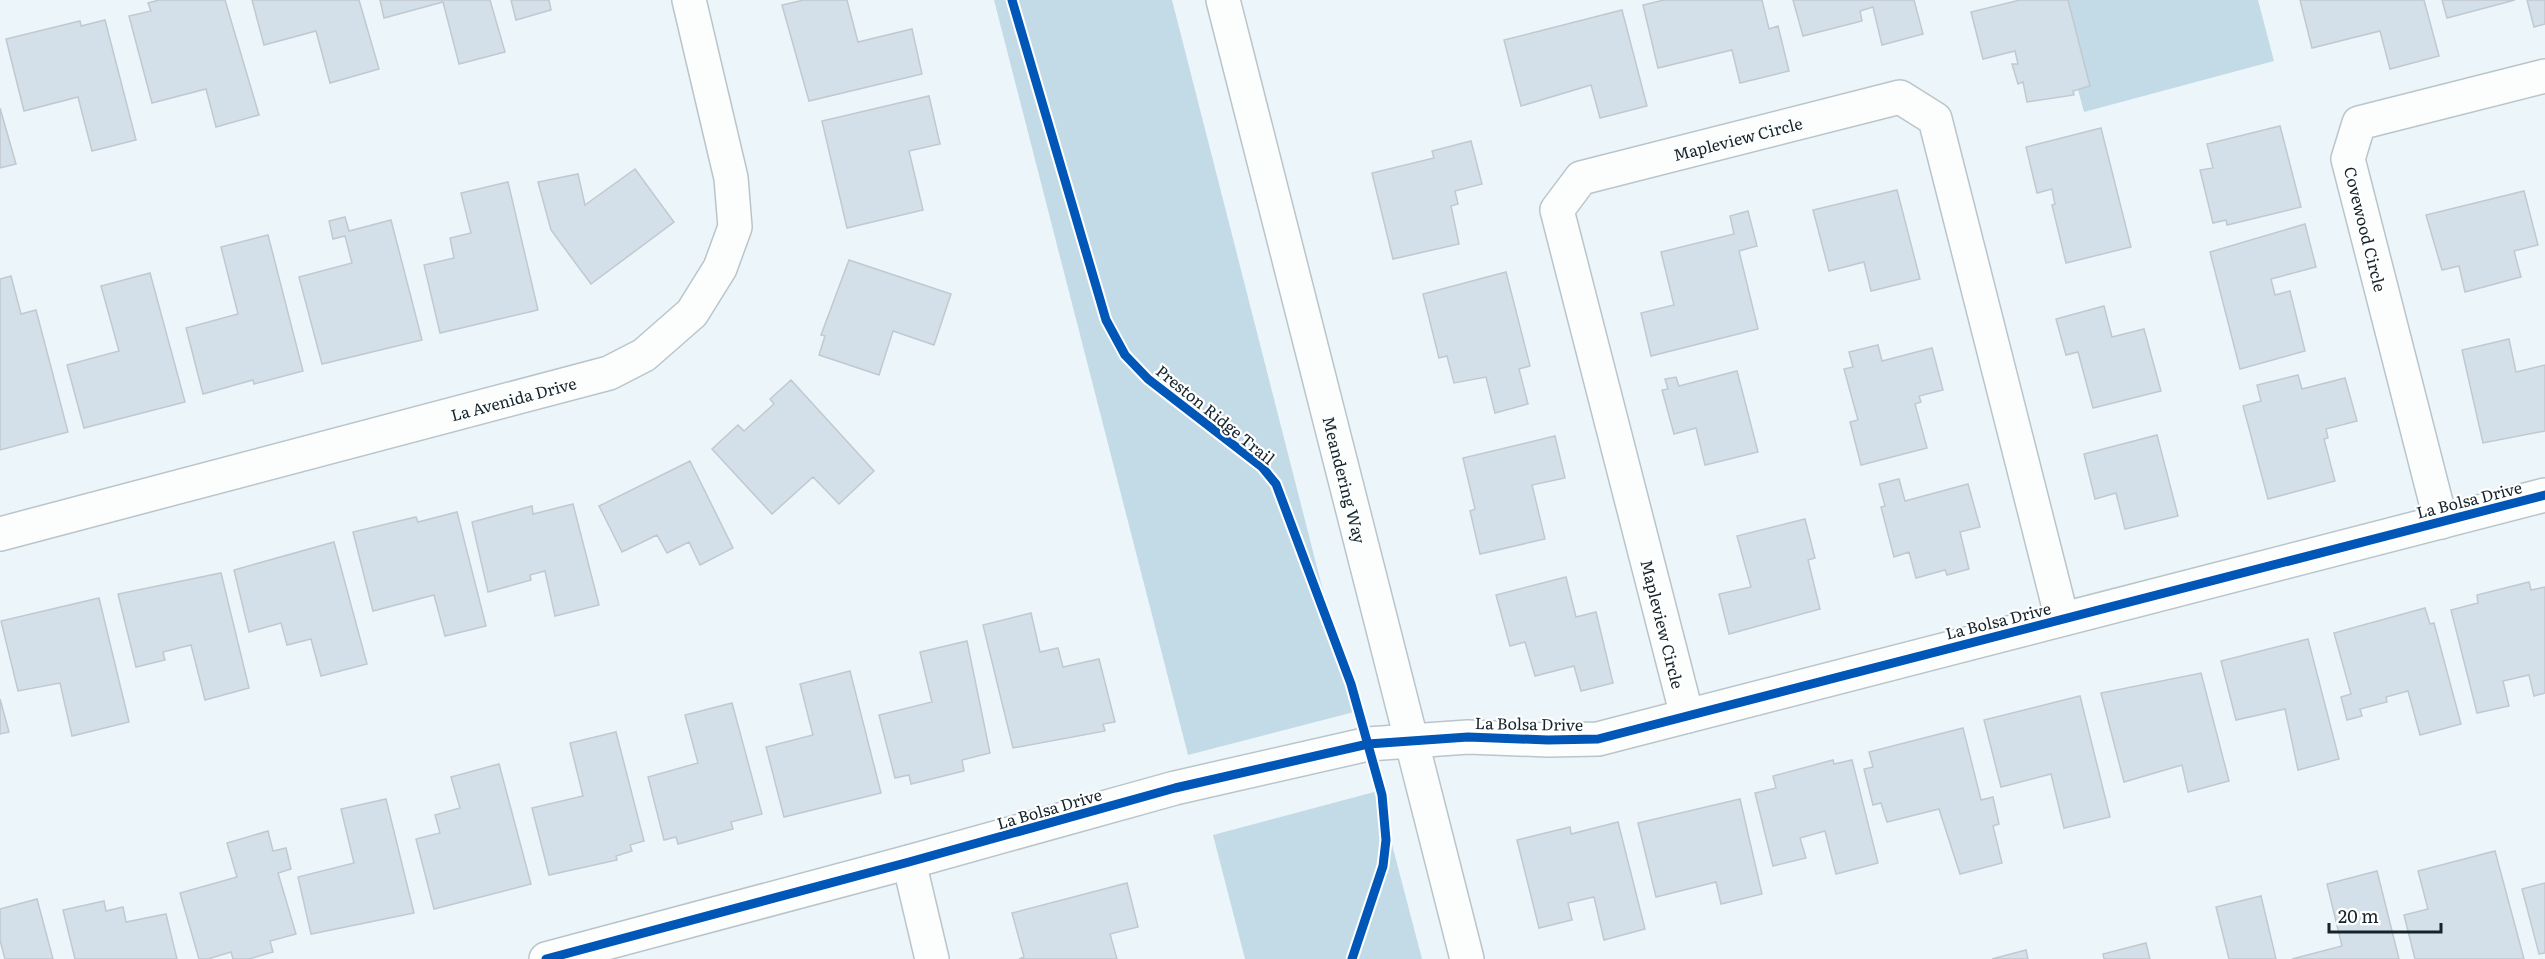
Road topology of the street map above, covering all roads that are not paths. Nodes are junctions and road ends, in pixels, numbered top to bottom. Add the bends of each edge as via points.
1 (689, 0) edge
2 (1223, 0) edge
3 (2545, 76) edge
4 (2545, 495) edge
5 (2441, 522) junction
6 (0, 534) edge
7 (2062, 619) junction
8 (1687, 716) junction
9 (1413, 741) junction
10 (909, 862) junction
11 (546, 959) edge
12 (933, 959) edge
13 (1467, 959) edge

1 - 6 street, La Avenida Drive via 731,178 735,227 720,268 692,313 644,355 609,373
2 - 9 street, Meandering Way
3 - 5 street, Covewood Circle via 2359,123 2348,159
4 - 5 street, La Bolsa Drive
5 - 7 street, La Bolsa Drive
7 - 8 street, La Bolsa Drive
7 - 8 street, Mapleview Circle via 1935,119 1900,97 1581,178 1557,210
8 - 9 street, La Bolsa Drive via 1598,739 1468,737
9 - 10 street, La Bolsa Drive via 1368,744 1175,788
9 - 13 street, Meandering Way
10 - 11 street, La Bolsa Drive
10 - 12 street

